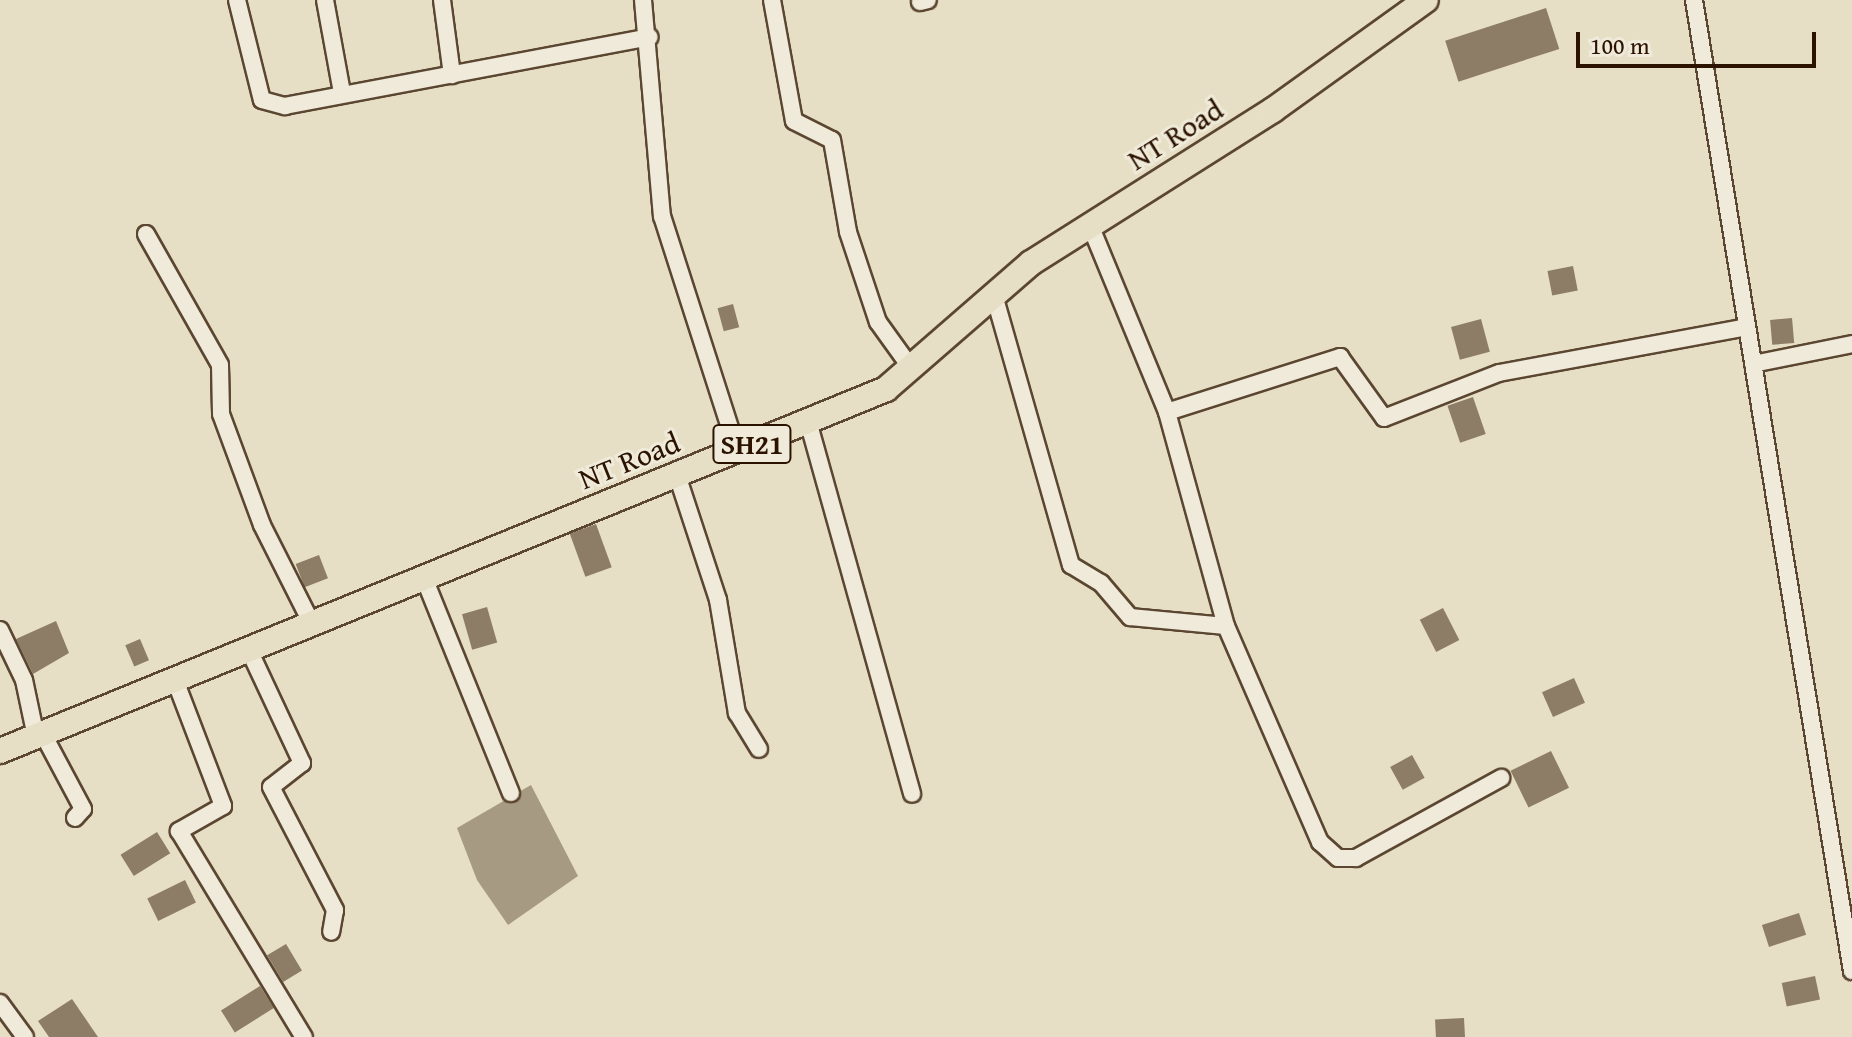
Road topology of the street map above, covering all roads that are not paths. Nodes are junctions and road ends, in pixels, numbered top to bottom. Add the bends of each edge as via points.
1 (237, 0) edge
2 (325, 0) edge
3 (442, 0) edge
4 (643, 0) edge
5 (772, 0) edge
6 (1426, 0) edge
7 (1694, 0) edge
8 (650, 37) junction
9 (452, 75) junction
10 (342, 93) junction
11 (1090, 225) junction
12 (146, 234) dead end
13 (994, 295) junction
14 (1747, 327) junction
15 (1852, 344) edge
16 (1753, 364) junction
17 (911, 368) junction
18 (1167, 412) junction
19 (808, 421) junction
20 (737, 450) junction
21 (677, 475) junction
22 (424, 578) junction
23 (312, 624) junction
24 (1226, 626) junction
25 (0, 630) edge
26 (249, 650) junction
27 (175, 680) junction
28 (40, 735) junction
29 (759, 749) dead end
30 (0, 751) edge
31 (1501, 778) dead end
32 (511, 793) dead end
33 (912, 794) dead end
34 (75, 818) dead end
35 (1848, 926) edge
36 (331, 932) dead end
37 (1852, 971) edge
38 (0, 1003) edge
39 (25, 1037) edge
40 (304, 1037) edge

1 - 10 street via 262,100 285,106
2 - 10 street
3 - 9 street
4 - 8 street
5 - 17 street via 794,121 832,140 848,232 878,322
6 - 11 main road, NT Road / SH21 via 1273,110
7 - 14 street
8 - 9 street
8 - 20 street via 662,216
9 - 10 street
11 - 13 main road, NT Road / SH21
11 - 18 street
12 - 23 street via 220,365 221,414 262,525
13 - 17 main road, NT Road / SH21
13 - 24 street via 1071,565 1101,583 1130,617
14 - 16 street
14 - 18 street via 1514,369 1384,418 1340,357
15 - 16 street
16 - 35 street
17 - 19 main road, NT Road / SH21 via 886,389
18 - 24 street
19 - 20 main road, NT Road / SH21
19 - 33 street
20 - 21 main road, NT Road / SH21
21 - 22 main road, NT Road / SH21
21 - 29 street via 718,600 737,713
22 - 23 main road, NT Road / SH21
22 - 32 street
23 - 26 main road, NT Road / SH21
24 - 31 street via 1320,842 1338,858 1356,858
25 - 28 street via 24,680
26 - 27 main road, NT Road / SH21
26 - 36 street via 302,763 271,787 335,910
27 - 28 main road, NT Road / SH21
27 - 40 street via 223,806 179,831
28 - 30 main road, NT Road / SH21
28 - 34 street via 83,809
35 - 37 street
38 - 39 street

